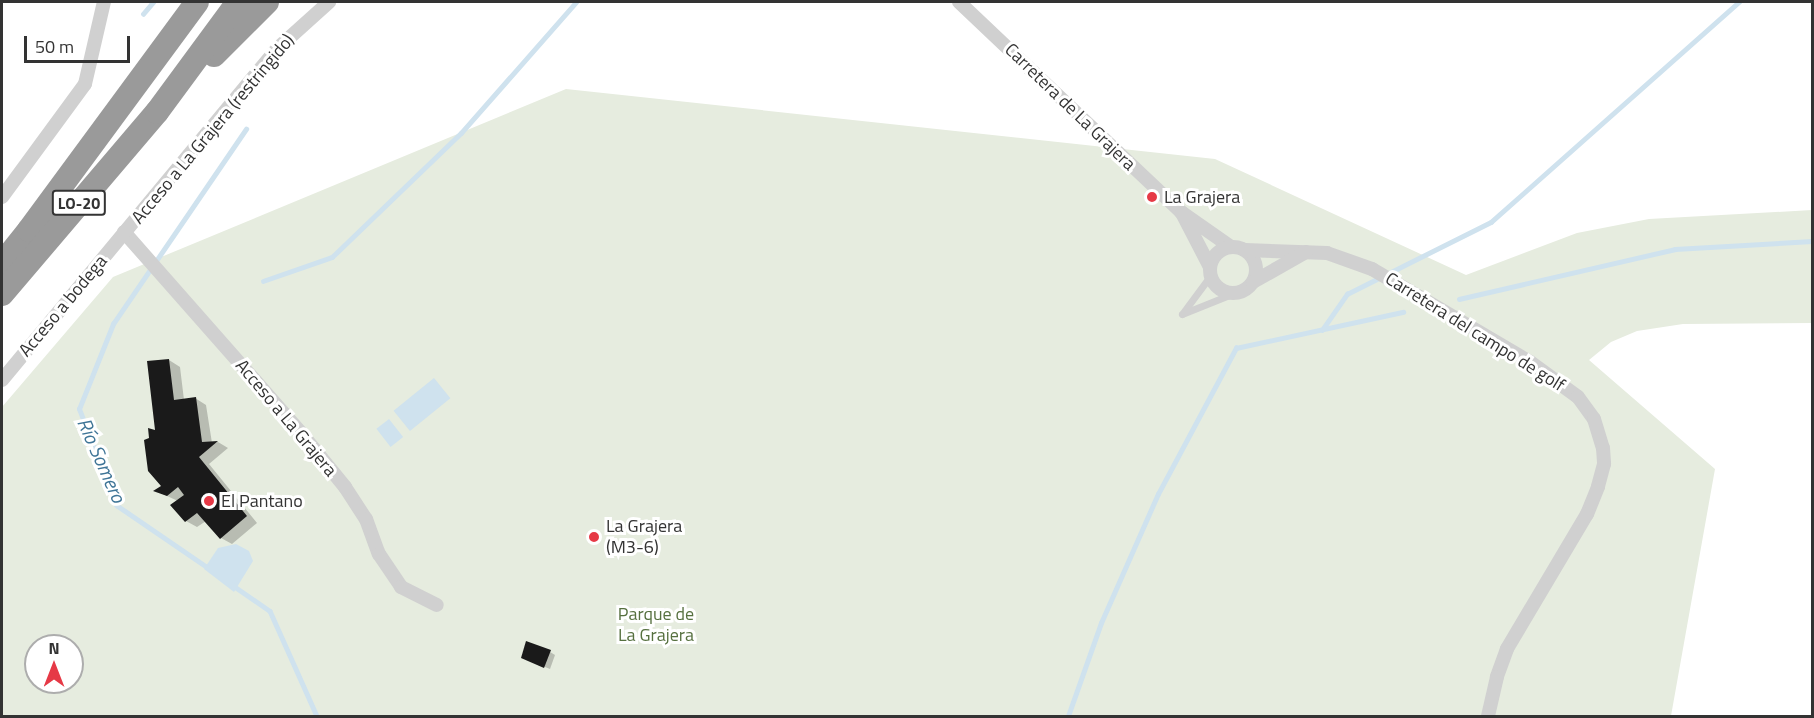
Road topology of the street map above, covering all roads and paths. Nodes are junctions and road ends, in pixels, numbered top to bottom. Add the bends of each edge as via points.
1 (104, 2) edge
2 (189, 2) edge
3 (197, 2) edge
4 (238, 2) edge
5 (267, 2) edge
6 (329, 2) edge
7 (959, 2) edge
8 (157, 112) junction
9 (88, 146) junction
10 (2, 197) edge
11 (1181, 212) junction
12 (124, 232) junction
13 (1238, 248) junction
14 (1309, 251) junction
15 (2, 264) edge
16 (1211, 271) junction
17 (1253, 282) junction
18 (1237, 292) junction
19 (2, 294) edge
20 (2, 380) edge
21 (437, 605) dead end
22 (1488, 717) edge

1 - 10 street via 85,84
2 - 9 highway
3 - 9 highway, LO-20
4 - 8 highway, LO-20
5 - 8 highway
6 - 12 street, Acceso a La Grajera (restringido) via 278,48
7 - 11 street, Carretera de La Grajera
8 - 19 highway, LO-20
9 - 15 highway, LO-20
11 - 13 street, Carretera de La Grajera
11 - 16 street, Carretera de La Grajera
12 - 20 street, Acceso a bodega
12 - 21 street, Acceso a La Grajera via 345,487 366,519 379,554 401,587
13 - 14 street, Carretera del campo de golf
13 - 16 street via 1217,253
13 - 17 street via 1254,261
14 - 17 street
14 - 22 street, Carretera del campo de golf via 1347,258 1372,269 1530,362 1578,397 1600,433 1604,464 1598,487 1587,514 1507,649
16 - 18 street via 1220,288
16 - 18 lane via 1182,314
17 - 18 street

